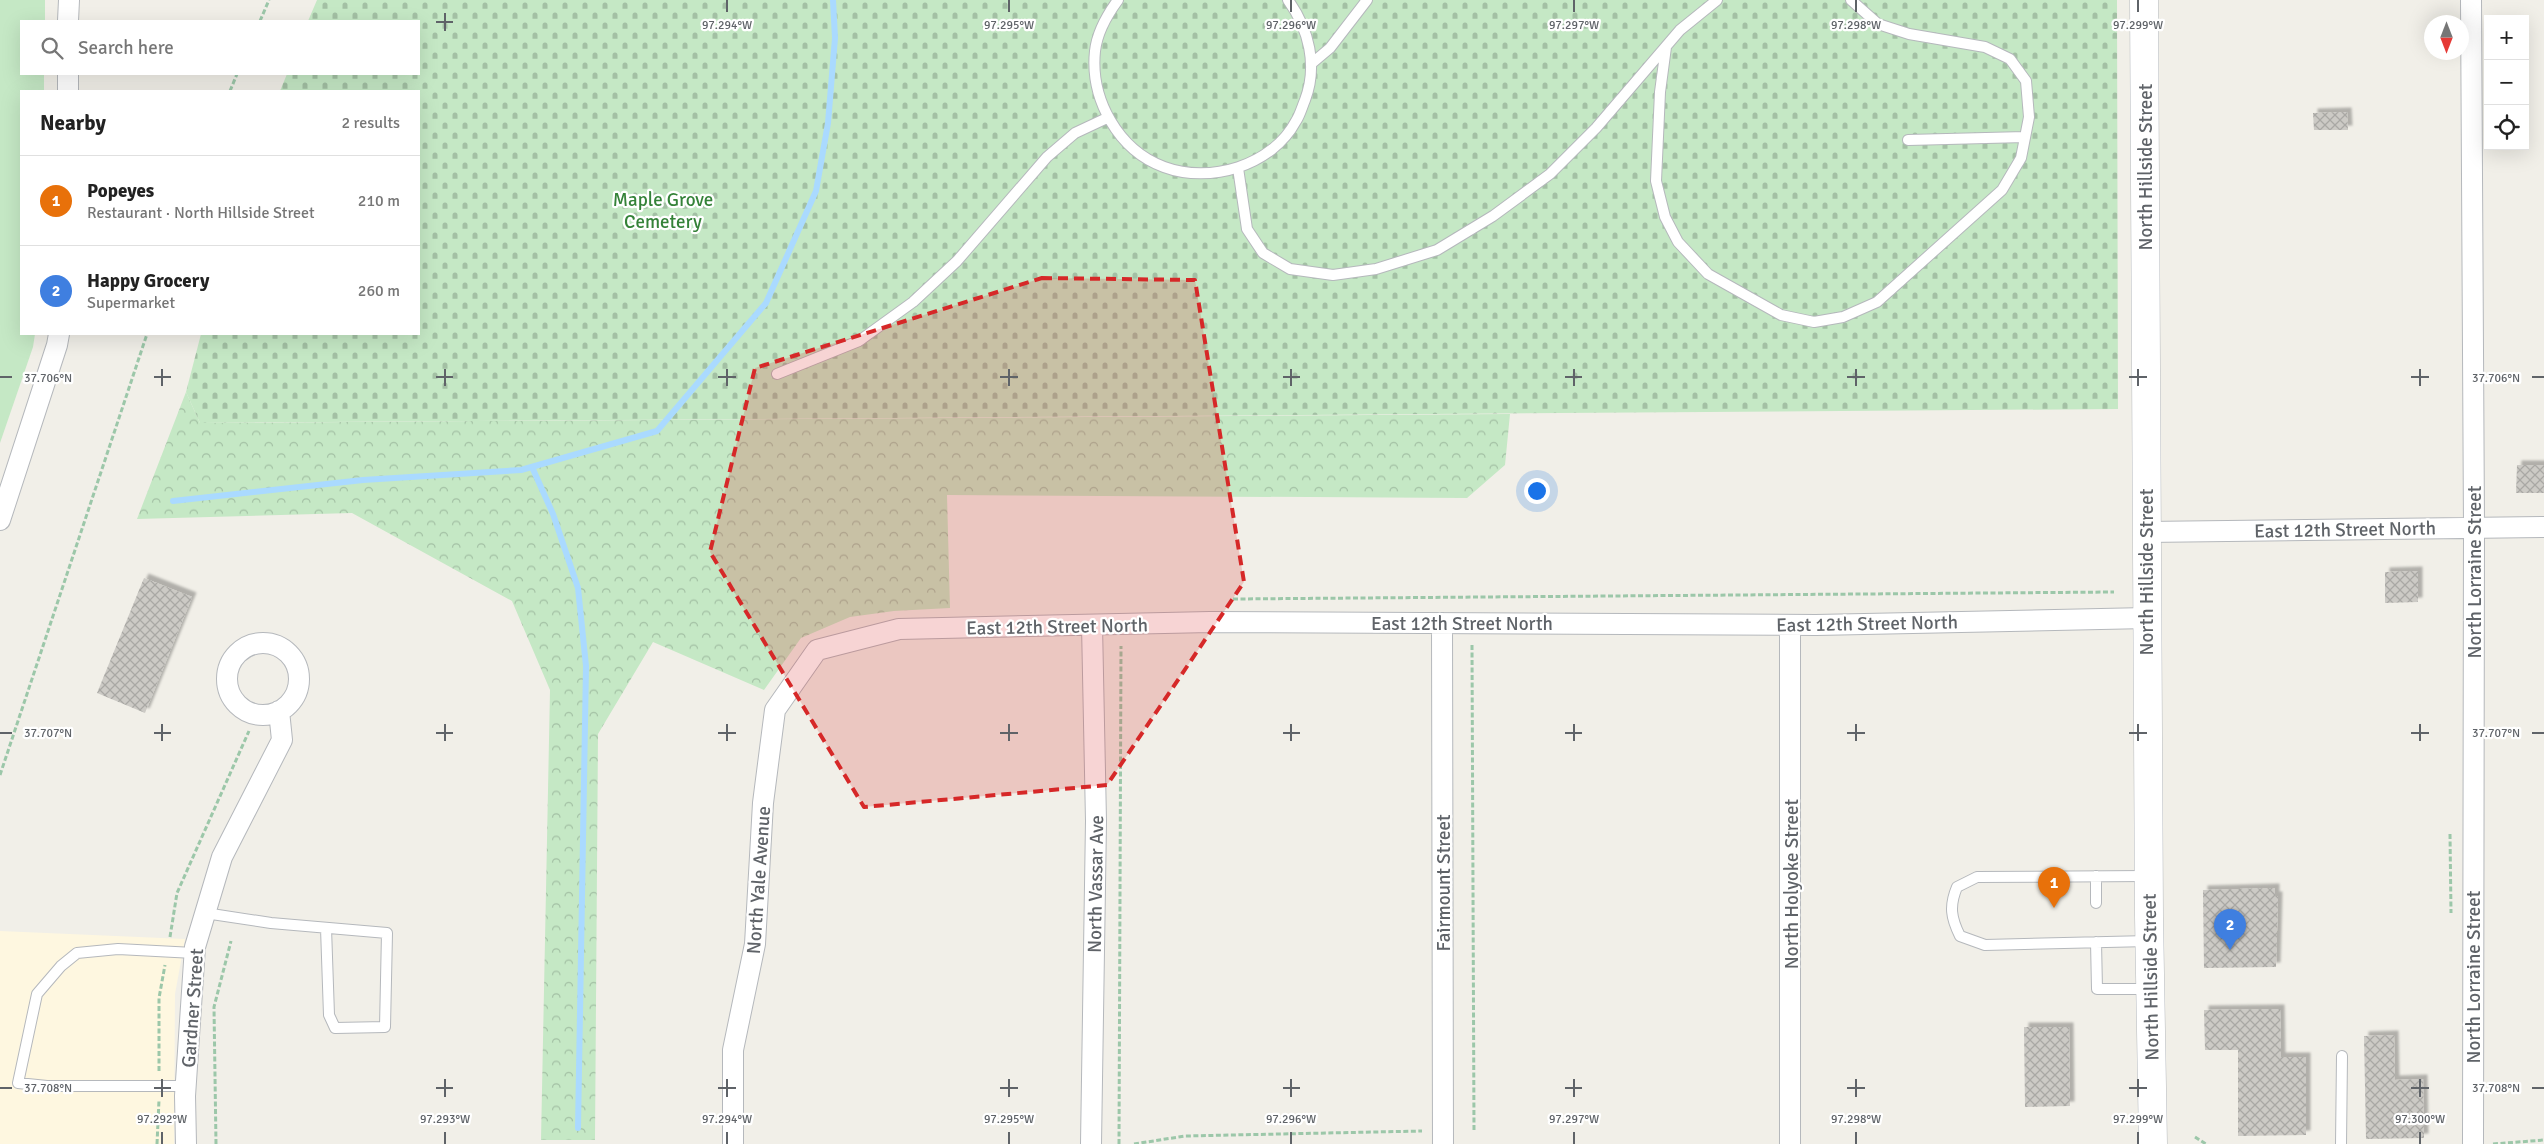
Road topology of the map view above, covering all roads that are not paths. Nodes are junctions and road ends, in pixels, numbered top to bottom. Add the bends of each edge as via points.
1 (69, 0) edge
2 (1118, 0) edge
3 (1288, 0) edge
4 (1367, 0) edge
5 (1717, 0) edge
6 (1851, 0) edge
7 (2144, 0) edge
8 (2471, 0) edge
9 (68, 20) edge
10 (1666, 47) junction
11 (1310, 64) junction
12 (68, 75) edge
13 (68, 90) edge
14 (1107, 118) junction
15 (2025, 137) junction
16 (1908, 140) dead end
17 (1238, 168) junction
18 (59, 335) edge
19 (777, 374) dead end
20 (0, 520) edge
21 (2474, 527) junction
22 (2544, 527) edge
23 (2146, 532) junction
24 (2147, 618) junction
25 (1442, 623) junction
26 (1790, 624) junction
27 (1092, 625) junction
28 (795, 681) joint
29 (279, 711) dead end
30 (2096, 876) junction
31 (2148, 876) junction
32 (2096, 903) dead end
33 (205, 913) junction
34 (326, 928) junction
35 (2149, 941) junction
36 (2096, 942) junction
37 (194, 954) junction
38 (2150, 989) junction
39 (2342, 1056) dead end
40 (186, 1086) junction
41 (186, 1144) edge
42 (733, 1144) edge
43 (1091, 1144) edge
44 (1443, 1144) edge
45 (1790, 1144) edge
46 (2153, 1144) edge
47 (2341, 1144) edge
48 (2473, 1144) edge

1 - 9 street
2 - 14 lane via 1105,18 1095,51 1096,85
3 - 11 lane via 1300,16 1311,49
4 - 11 lane via 1330,48
5 - 10 lane via 1680,30
6 - 15 lane via 1878,24 1909,34 1985,47 2010,59 2026,81 2029,117
7 - 23 main road, North Hillside Street
8 - 21 street, North Lorraine Street
10 - 15 lane via 1660,92 1656,180 1665,218 1678,242 1708,274 1781,315 1814,322 1843,317 1877,302 2002,190 2021,158
10 - 17 lane via 1596,128 1550,174 1493,216 1437,250 1376,269 1333,275 1290,269 1263,253 1247,229
11 - 17 lane via 1310,87 1296,122 1271,150
12 - 13 street
14 - 17 lane via 1131,147 1164,167 1200,174
14 - 19 lane via 1075,133 1047,157 957,261 913,302 859,341
15 - 16 lane
18 - 20 street
21 - 22 street, East 12th Street North
21 - 23 street, East 12th Street North
21 - 48 street, North Lorraine Street
23 - 24 main road, North Hillside Street
24 - 26 street, East 12th Street North
24 - 31 main road, North Hillside Street
25 - 26 street, East 12th Street North
25 - 27 street, East 12th Street North
25 - 44 street, Fairmount Street
26 - 45 street, North Holyoke Street
27 - 28 street, East 12th Street North via 899,629 817,650
27 - 43 street, North Vassar Ave via 1096,821
28 - 42 street, North Yale Avenue via 775,710 763,803 755,944 732,1050
29 - 33 street, Gardner Street via 282,740 222,857
30 - 31 lane
30 - 32 lane
30 - 36 lane via 1977,878 1956,887 1951,901 1952,920 1960,936 1985,945
31 - 35 main road, North Hillside Street
33 - 34 lane
33 - 37 street, Gardner Street
34 - 34 lane via 387,933 385,1027 335,1028 329,1015
35 - 36 lane
35 - 38 main road, North Hillside Street
36 - 38 lane via 2097,989
37 - 40 street, Gardner Street
37 - 40 lane via 118,949 77,953 36,994 18,1083
38 - 46 main road, North Hillside Street
39 - 47 lane
40 - 41 street, Gardner Street

